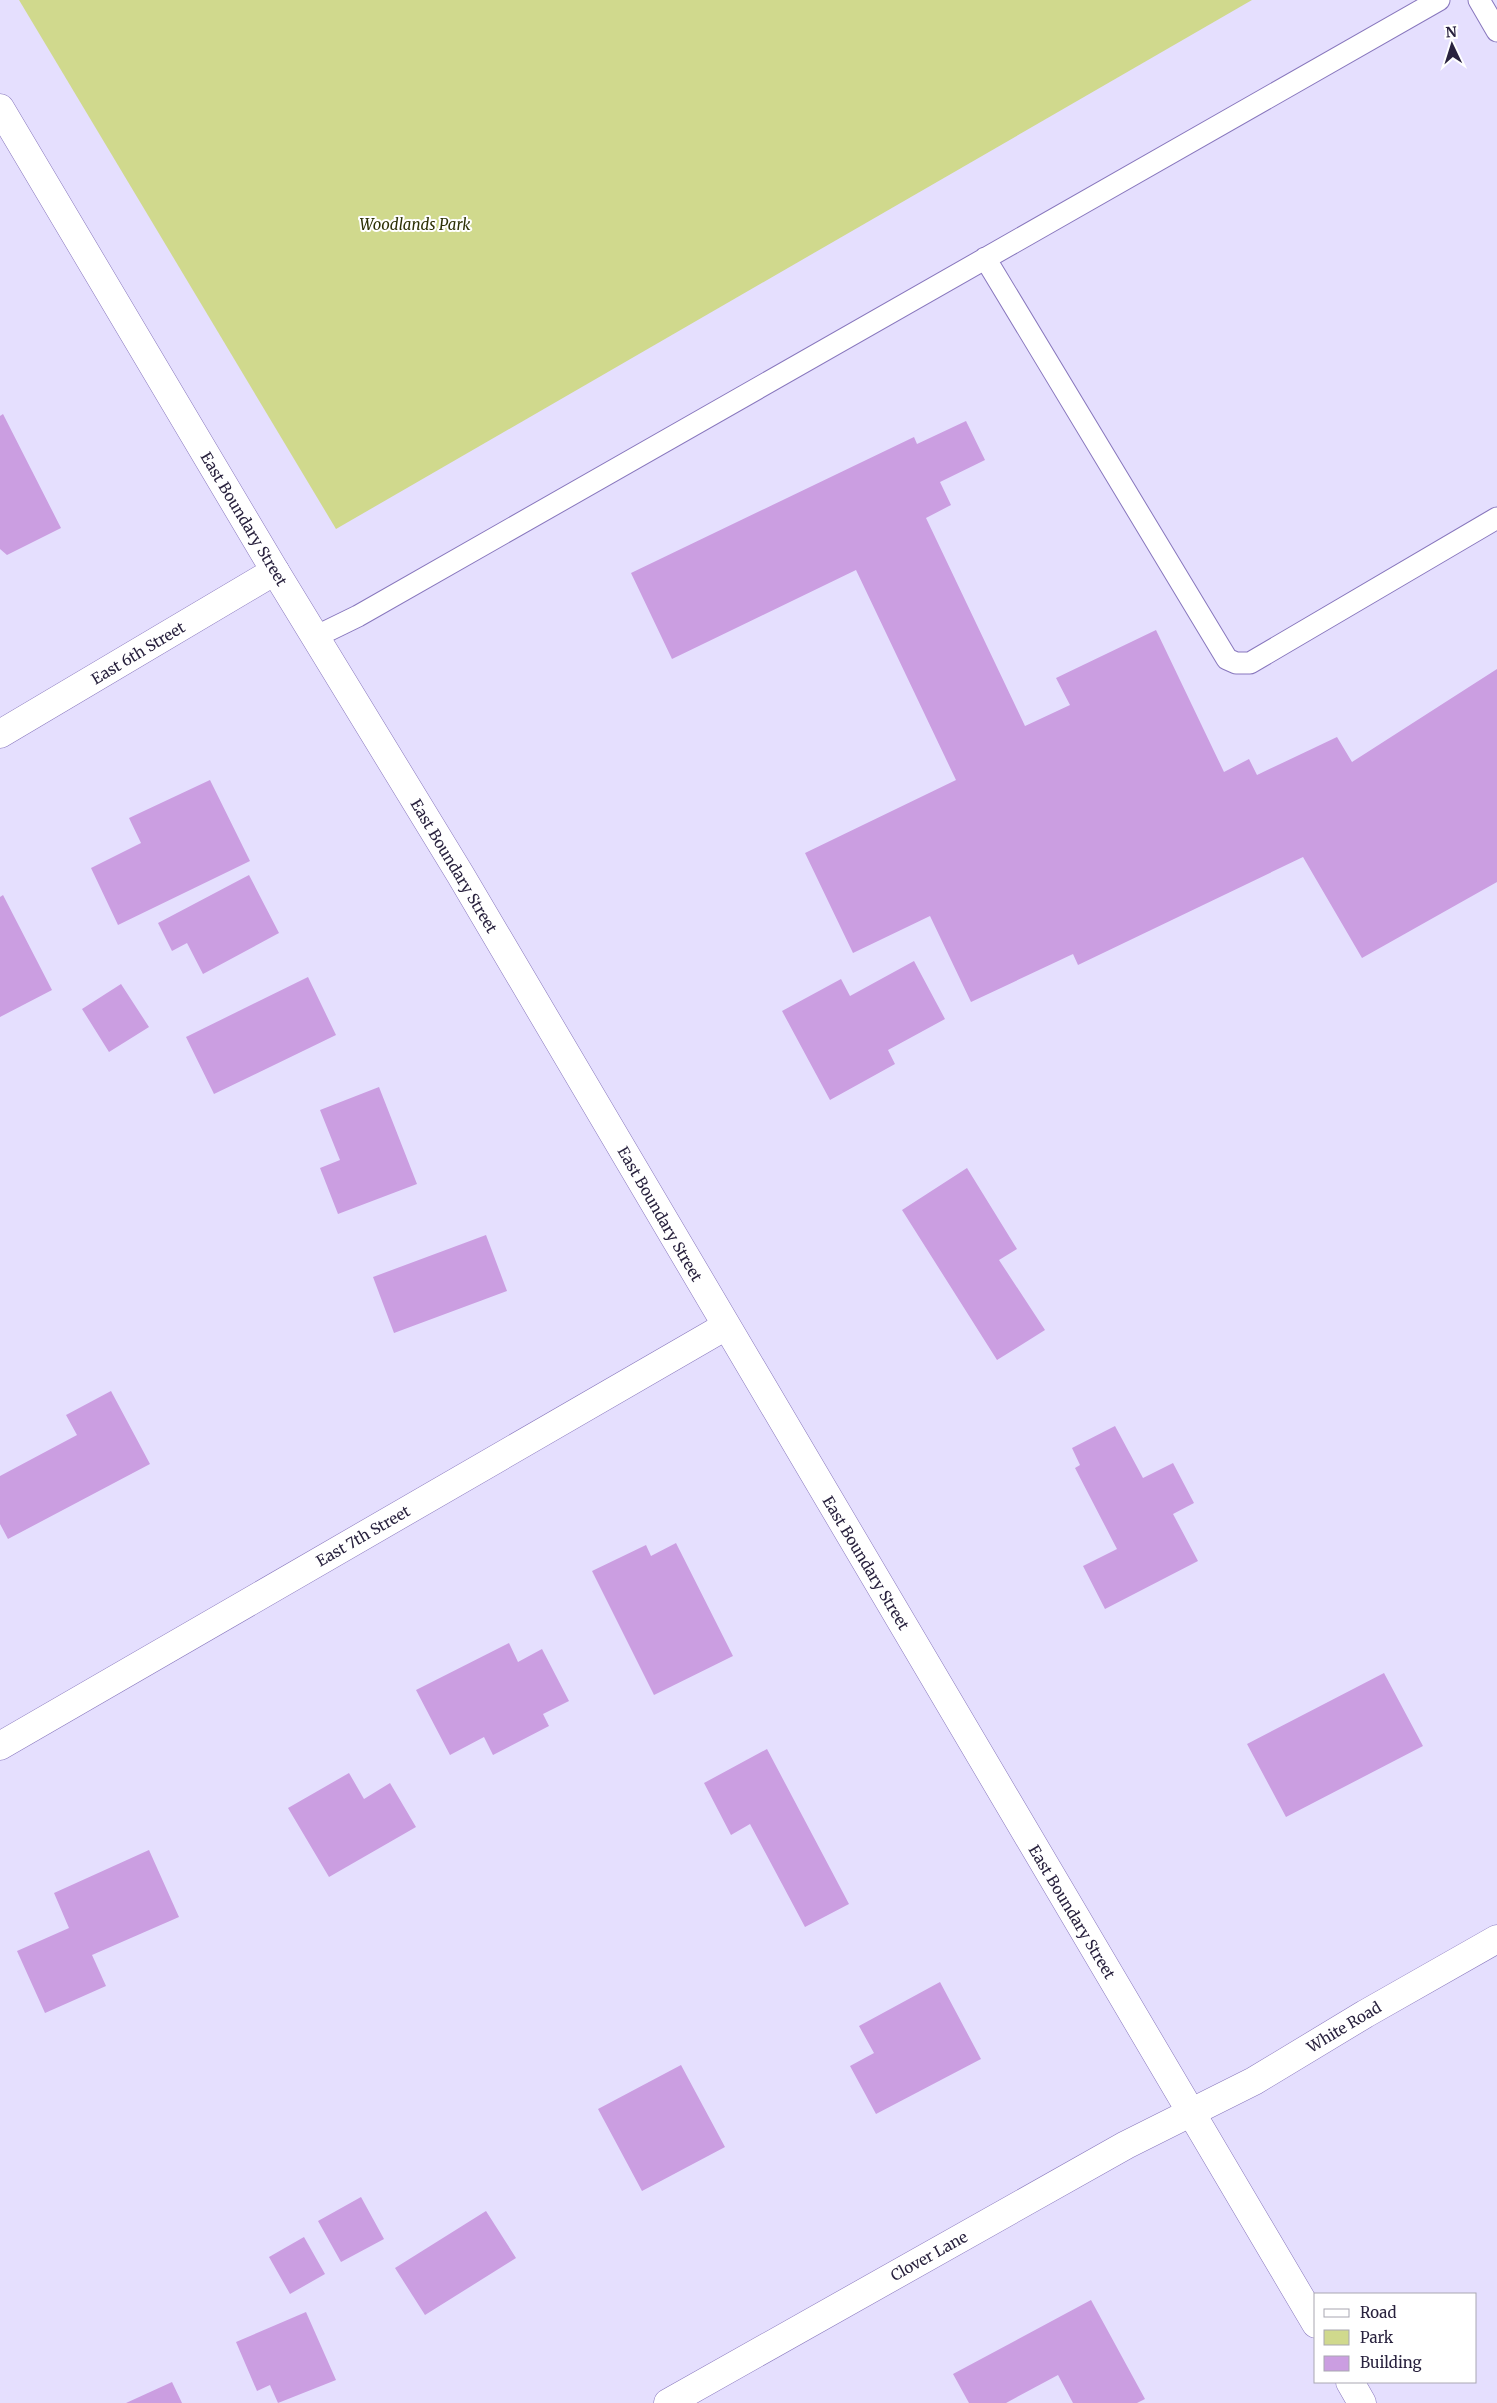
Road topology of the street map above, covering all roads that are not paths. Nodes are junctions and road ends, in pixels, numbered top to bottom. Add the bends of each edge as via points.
1 (1439, 0) edge
2 (1479, 0) edge
3 (1497, 31) edge
4 (0, 108) edge
5 (985, 258) junction
6 (1497, 518) edge
7 (275, 571) junction
8 (315, 637) junction
9 (0, 734) edge
10 (726, 1326) junction
11 (0, 1746) edge
12 (1497, 1939) edge
13 (1191, 2112) junction
14 (1314, 2321) edge
15 (1351, 2383) edge
16 (668, 2403) edge
17 (1362, 2403) edge

1 - 5 lane
2 - 3 lane
4 - 7 street, East Boundary Street
5 - 6 lane via 1227,659 1250,663
5 - 8 lane via 358,616
7 - 8 street, East Boundary Street
7 - 9 street, East 6th Street
8 - 10 street, East Boundary Street via 460,874
10 - 11 street, East 7th Street
10 - 13 street, East Boundary Street
12 - 13 street, White Road via 1254,2081
13 - 14 street, East Boundary Street
13 - 16 street, Clover Lane
15 - 17 street

